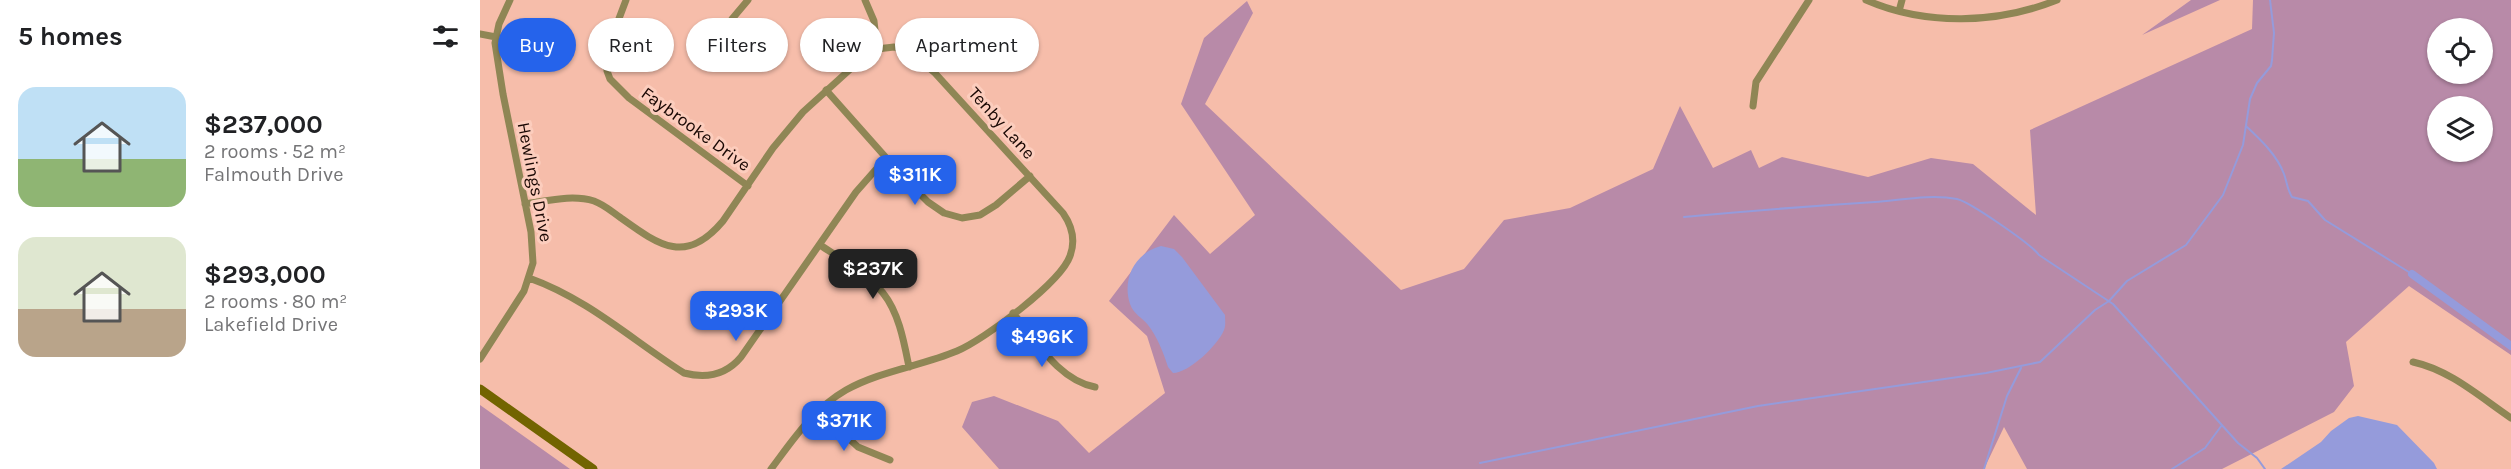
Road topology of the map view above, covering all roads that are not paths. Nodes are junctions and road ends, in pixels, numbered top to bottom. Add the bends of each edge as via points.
1 (510, 0) edge
2 (626, 0) edge
3 (748, 0) edge
4 (865, 0) edge
5 (1809, 0) edge
6 (1866, 0) edge
7 (1902, 0) edge
8 (2057, 0) edge
9 (1899, 11) junction
10 (733, 18) edge
11 (873, 18) edge
12 (480, 34) edge
13 (496, 37) junction
14 (883, 48) edge
15 (846, 72) edge
16 (826, 90) junction
17 (1753, 106) dead end
18 (886, 158) junction
19 (1030, 176) junction
20 (748, 186) junction
21 (525, 204) junction
22 (820, 245) junction
23 (529, 278) junction
24 (1013, 313) junction
25 (480, 359) edge
26 (2413, 362) dead end
27 (909, 367) junction
28 (1095, 387) dead end
29 (480, 389) edge
30 (818, 410) junction
31 (2511, 418) edge
32 (890, 460) dead end
33 (593, 469) edge
34 (771, 469) edge

1 - 13 street, Hewlings Drive
2 - 20 street, Faybrooke Drive via 606,53 610,79 629,98
3 - 10 street
4 - 11 street
5 - 17 street via 1756,82
6 - 9 street
7 - 9 street
8 - 9 street via 1981,18 1946,19
12 - 13 street
13 - 21 street, Hewlings Drive via 499,73
14 - 19 street, Tenby Lane via 903,49 920,58
15 - 16 street
16 - 18 street
16 - 20 street via 787,129
18 - 19 street via 935,208 952,217 971,218 988,211
18 - 22 street
19 - 24 street, Tenby Lane via 1064,213 1073,244 1062,272
20 - 21 street via 709,236 684,248 666,246 595,201 576,198
21 - 23 street, Hewlings Drive via 533,253
22 - 23 street via 741,357 729,369 712,375 684,373 598,312 565,292
22 - 27 street via 883,292 897,320
23 - 25 street, Hewlings Drive
24 - 27 street, Tenby Lane via 967,347
24 - 28 street via 1059,367 1074,380
26 - 31 street via 2445,373
27 - 30 street, Tenby Lane via 852,387
29 - 33 street
30 - 32 street via 858,447
30 - 34 street, Tenby Lane

